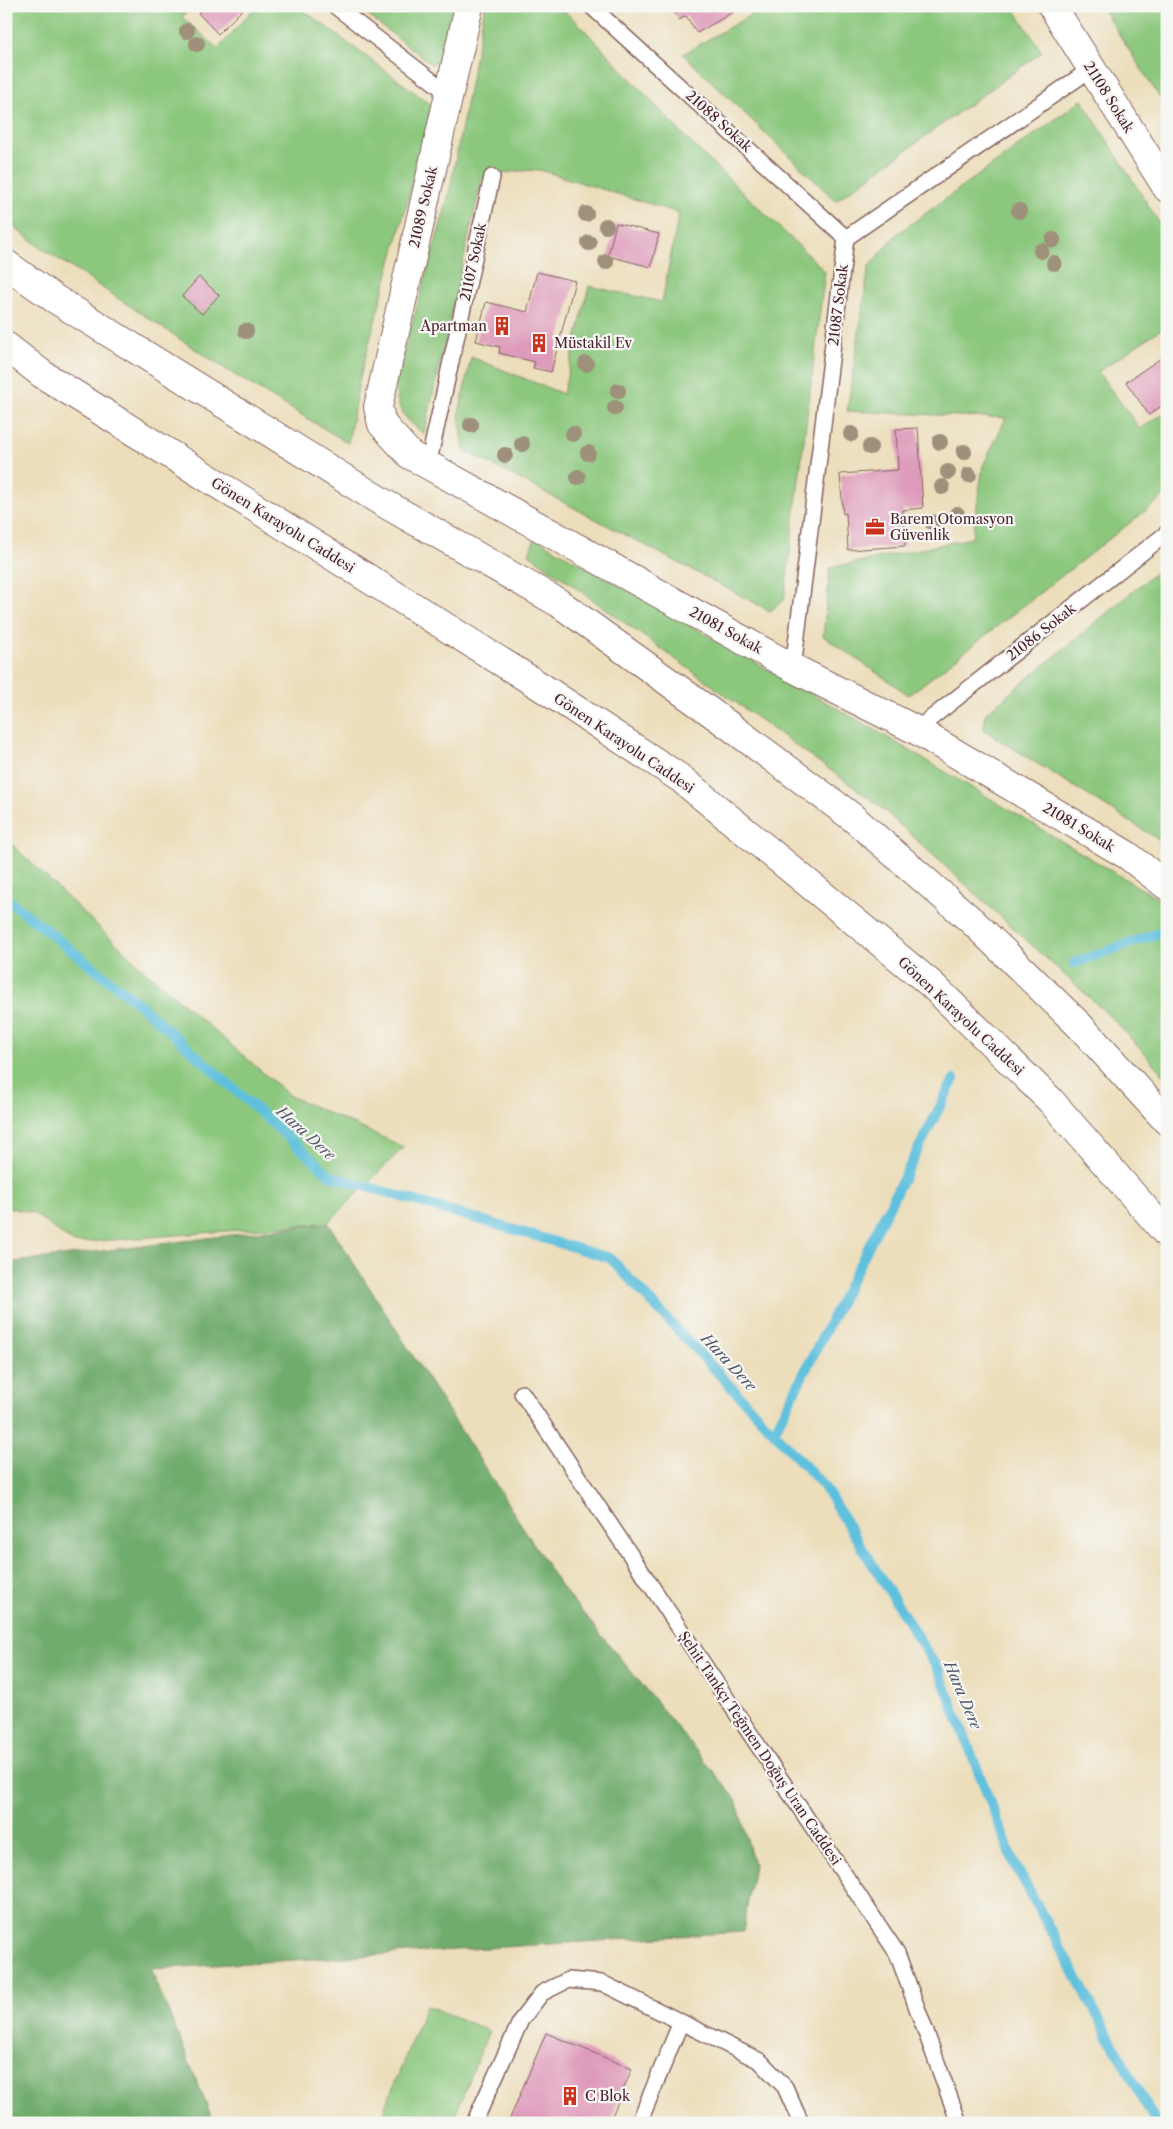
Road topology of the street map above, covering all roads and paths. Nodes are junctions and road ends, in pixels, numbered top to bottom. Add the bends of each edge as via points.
1 (335, 6) edge
2 (468, 6) edge
3 (591, 6) edge
4 (1052, 6) edge
5 (1092, 69) junction
6 (449, 94) junction
7 (492, 177) dead end
8 (1167, 188) edge
9 (846, 238) junction
10 (6, 264) edge
11 (398, 319) joint
12 (6, 346) edge
13 (428, 465) junction
14 (1167, 533) edge
15 (794, 668) junction
16 (916, 730) junction
17 (1167, 886) edge
18 (1167, 1121) edge
19 (1167, 1234) edge
20 (522, 1393) dead end
21 (681, 2022) junction
22 (800, 2122) edge
23 (474, 2123) edge
24 (638, 2123) edge
25 (959, 2123) edge

1 - 6 lane
2 - 6 main road, 21089 Sokak
3 - 9 lane, 21088 Sokak
4 - 5 main road, 21108 Sokak
5 - 8 main road, 21108 Sokak
5 - 9 lane
6 - 11 main road, 21089 Sokak
7 - 13 lane, 21107 Sokak
9 - 15 lane, 21087 Sokak
10 - 18 main road via 55,299 382,502 559,603 728,724 852,817 973,922 1079,1025
11 - 13 main road, 21081 Sokak via 378,407 382,424 395,440 410,455
12 - 19 main road, Gönen Karayolu Caddesi via 42,374 543,688 680,778 931,984 1050,1100
13 - 15 main road, 21081 Sokak
14 - 16 lane, 21086 Sokak
15 - 16 main road, 21081 Sokak
16 - 17 main road, 21081 Sokak via 1127,855
20 - 25 lane, Şehit Tankçı Teğmen Doğuş Uran Caddesi via 897,1953
21 - 22 lane via 760,2061 785,2087
21 - 23 lane via 602,1983 568,1980 542,1993 520,2020
21 - 24 lane

